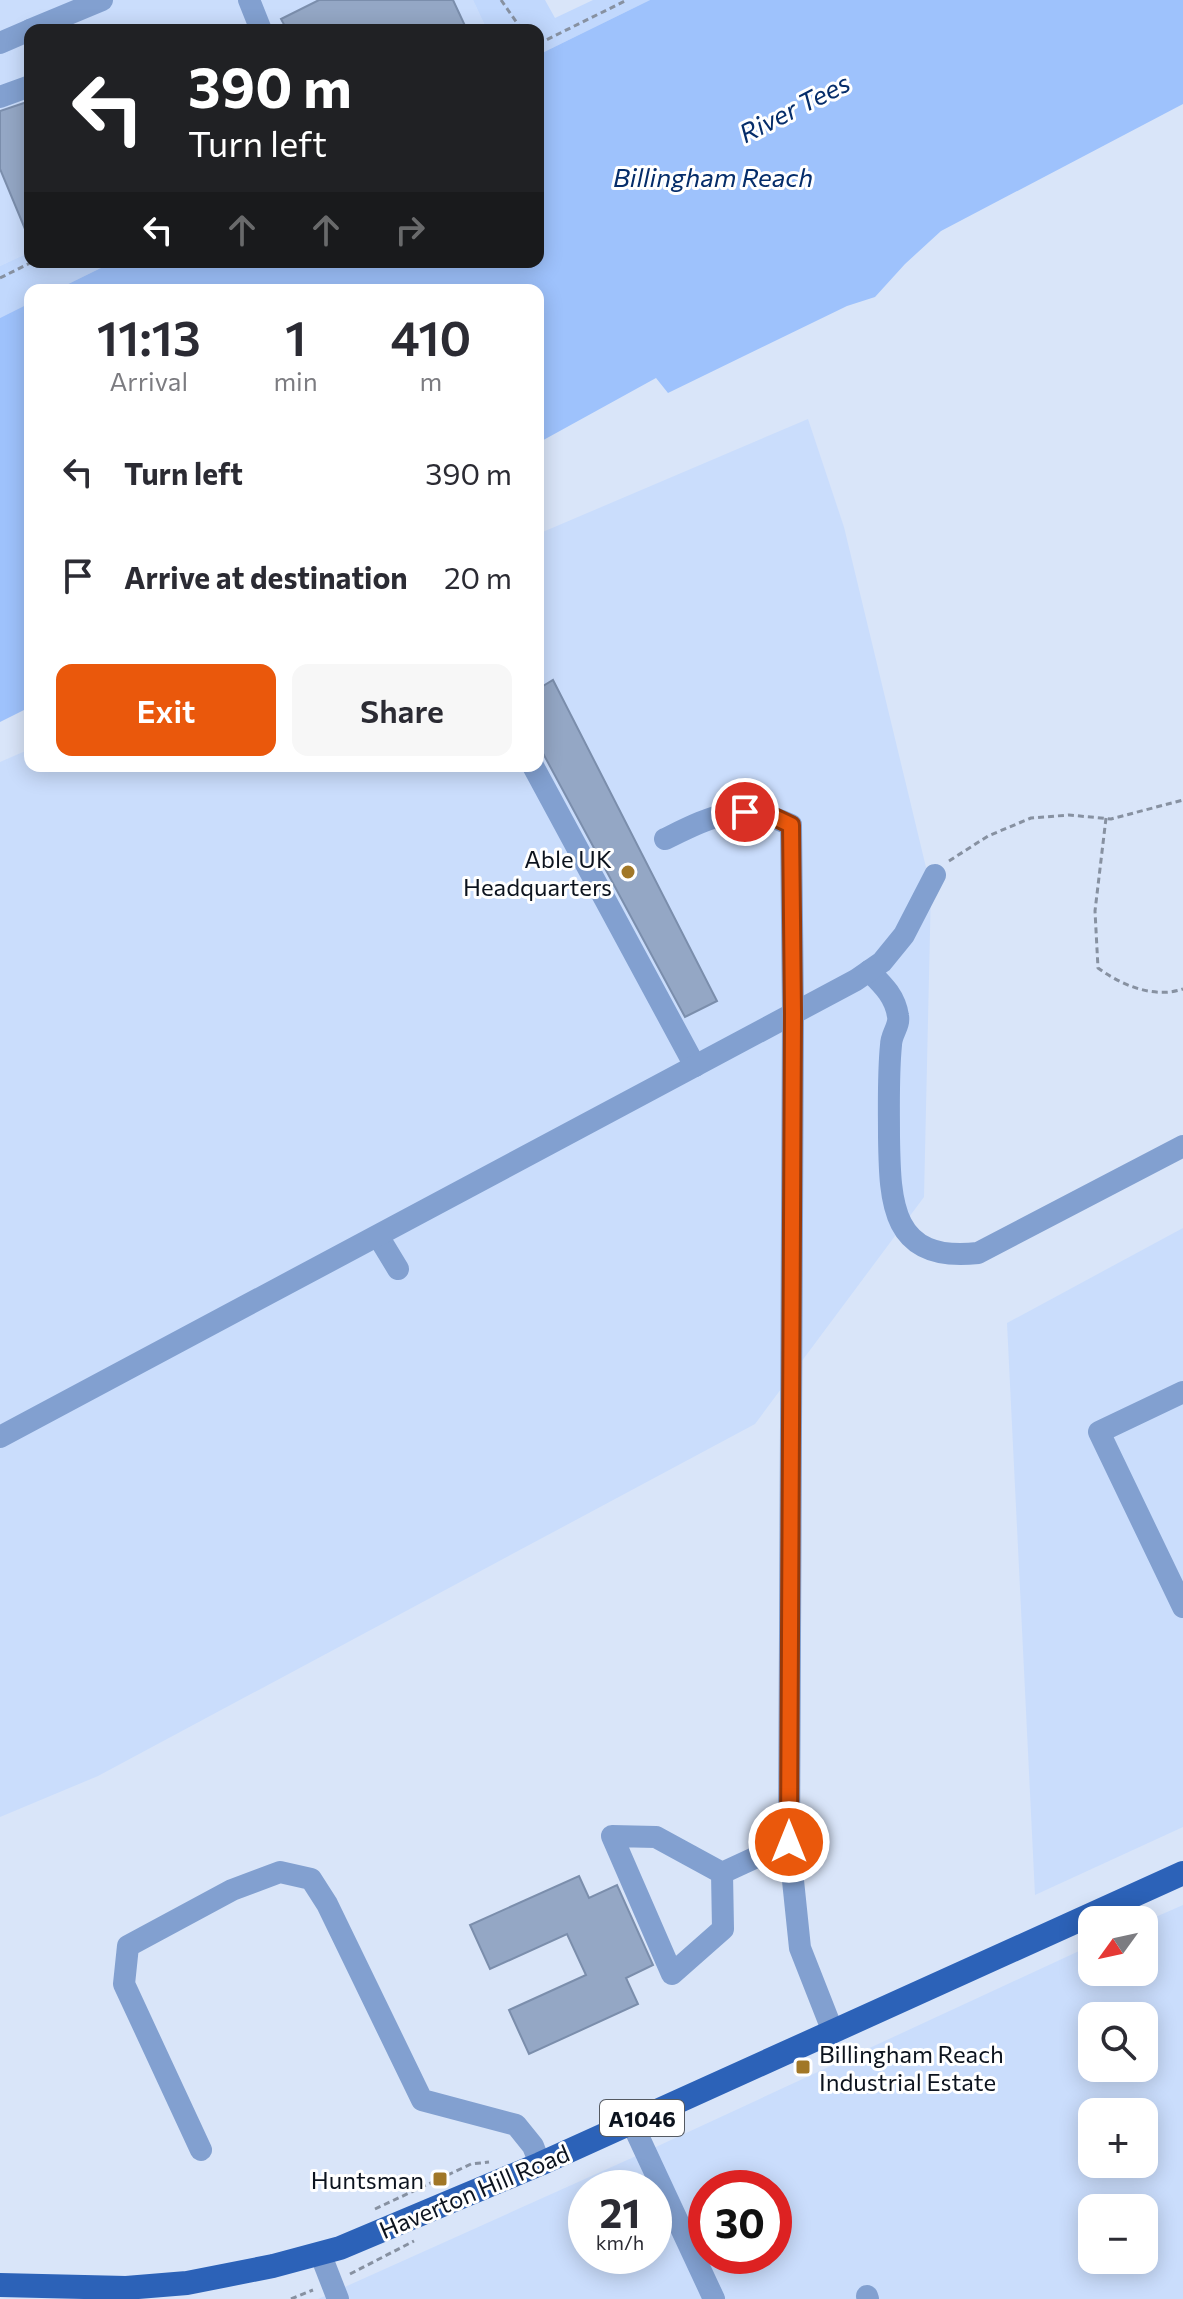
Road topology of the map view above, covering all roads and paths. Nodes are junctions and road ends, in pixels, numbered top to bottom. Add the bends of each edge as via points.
1 (249, 0) edge
2 (501, 0) edge
3 (627, 0) edge
4 (91, 2) edge
5 (43, 24) edge
6 (259, 24) edge
7 (518, 24) edge
8 (24, 33) edge
9 (544, 41) edge
10 (0, 43) edge
11 (24, 88) edge
12 (0, 97) edge
13 (24, 266) edge
14 (0, 278) edge
15 (536, 772) edge
16 (1183, 800) edge
17 (1106, 818) junction
18 (665, 839) dead end
19 (935, 875) joint
20 (862, 976) junction
21 (1183, 989) edge
22 (793, 1014) junction
23 (765, 1029) junction
24 (793, 1059) junction
25 (695, 1066) junction
26 (1183, 1146) edge
27 (378, 1236) junction
28 (398, 1269) dead end
29 (1183, 1392) edge
30 (0, 1437) edge
31 (1183, 1607) edge
32 (789, 1842) junction
33 (722, 1873) junction
34 (1183, 1873) edge
35 (833, 2032) junction
36 (632, 2123) junction
37 (201, 2150) dead end
38 (502, 2160) dead end
39 (540, 2164) junction
40 (367, 2214) dead end
41 (424, 2234) dead end
42 (320, 2253) junction
43 (0, 2285) edge
44 (189, 2291) edge
45 (334, 2291) edge
46 (291, 2299) edge
47 (714, 2299) edge

1 - 6 street
2 - 7 path
3 - 9 path
4 - 5 street
8 - 10 street
11 - 12 street
13 - 14 path
15 - 25 street
16 - 17 path
17 - 19 path via 1031,818 954,856
17 - 21 path via 1095,911 1098,968 1117,982 1146,991
18 - 22 street via 727,812 770,815 791,825
19 - 20 street via 904,935
20 - 22 street
20 - 26 street via 894,998 899,1020 891,1040 888,1089 890,1181 895,1213 908,1235 928,1248 953,1256 978,1253
22 - 23 street
22 - 24 street
23 - 24 street
23 - 25 street
24 - 32 street
25 - 27 street
27 - 28 street
27 - 30 street
29 - 31 street via 1099,1432
32 - 33 street
32 - 35 street via 800,1948
33 - 33 street via 723,1929 672,1974 612,1836 656,1837
34 - 35 main road, Haverton Hill Road / A1046
35 - 36 main road, Haverton Hill Road / A1046
36 - 39 main road, Haverton Hill Road / A1046
36 - 47 street
37 - 39 street via 124,1984 128,1946 232,1890 280,1872 311,1879 334,1915 422,2100 516,2125
38 - 40 path via 471,2164
39 - 42 main road, Haverton Hill Road / A1046
41 - 45 path
42 - 44 main road, Haverton Hill Road / A1046
42 - 45 street
43 - 44 main road, Haverton Hill Road / A1046
45 - 46 path

